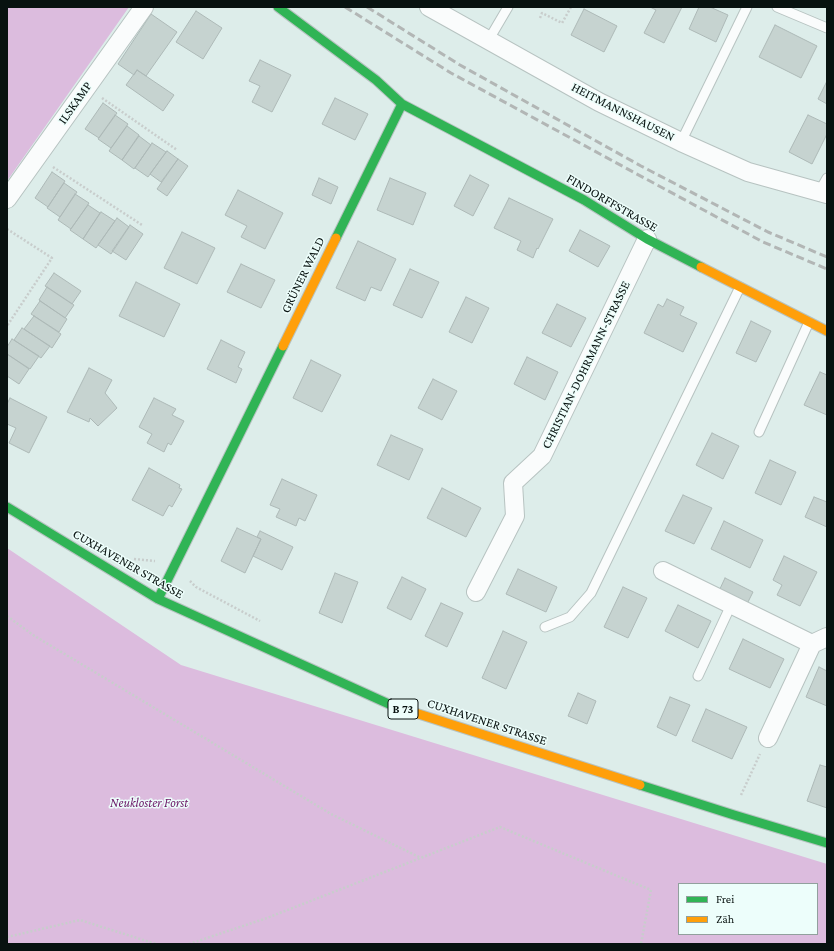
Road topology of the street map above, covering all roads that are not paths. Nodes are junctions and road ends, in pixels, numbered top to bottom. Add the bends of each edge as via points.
1 (144, 7) edge
2 (278, 7) edge
3 (429, 7) edge
4 (508, 7) edge
5 (747, 7) edge
6 (777, 7) edge
7 (827, 28) edge
8 (488, 40) junction
9 (402, 104) junction
10 (682, 142) junction
11 (824, 188) edge
12 (7, 199) edge
13 (647, 239) junction
14 (740, 287) junction
15 (809, 322) junction
16 (827, 331) edge
17 (759, 432) dead end
18 (7, 507) edge
19 (663, 571) dead end
20 (476, 592) dead end
21 (158, 599) junction
22 (731, 605) junction
23 (545, 627) dead end
24 (819, 640) edge
25 (698, 676) dead end
26 (768, 738) road end
27 (827, 843) edge

1 - 12 street, ILSKAMP
2 - 9 street via 376,80
3 - 8 street, HEITMANNSHAUSEN
4 - 8 lane
5 - 10 lane
6 - 7 lane
8 - 10 street, HEITMANNSHAUSEN via 599,102
9 - 13 street, FINDORFFSTRASSE via 584,200
9 - 21 street, GRÜNER WALD
10 - 11 street, HEITMANNSHAUSEN via 748,172
13 - 14 street, FINDORFFSTRASSE
13 - 20 street, CHRISTIAN-DOHRMANN-STRASSE via 542,456 513,483 515,516
14 - 15 street, FINDORFFSTRASSE
14 - 23 lane via 591,593 570,617
15 - 16 street, FINDORFFSTRASSE
15 - 17 lane
18 - 21 street, CUXHAVENER STRASSE / B 73
19 - 22 street
21 - 27 street, CUXHAVENER STRASSE / B 73 via 391,705
22 - 24 street
22 - 25 lane
24 - 26 street

